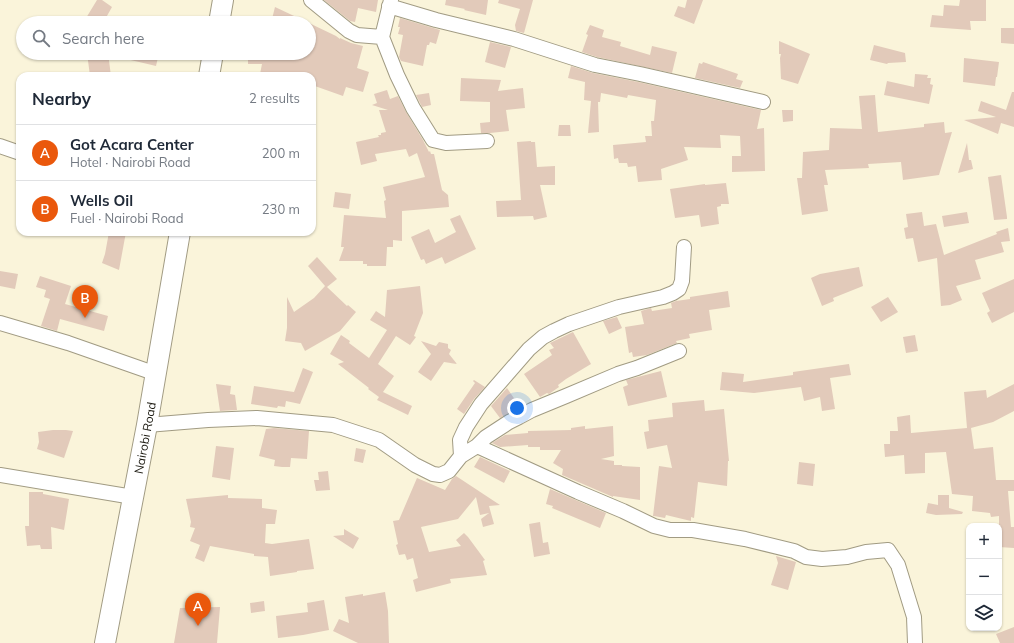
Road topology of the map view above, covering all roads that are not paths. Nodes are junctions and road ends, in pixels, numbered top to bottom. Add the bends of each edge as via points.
1 (215, 0) edge
2 (223, 0) edge
3 (311, 0) edge
4 (390, 3) edge
5 (212, 16) edge
6 (220, 16) edge
7 (382, 37) junction
8 (205, 60) edge
9 (212, 60) edge
10 (203, 72) edge
11 (210, 72) edge
12 (763, 102) dead end
13 (487, 140) dead end
14 (0, 146) edge
15 (16, 152) edge
16 (173, 236) edge
17 (179, 236) edge
18 (684, 247) dead end
19 (0, 323) edge
20 (679, 351) dead end
21 (148, 371) junction
22 (147, 425) junction
23 (477, 446) junction
24 (461, 456) junction
25 (0, 475) edge
26 (127, 496) junction
27 (99, 643) edge
28 (105, 643) edge
29 (915, 643) edge

1 - 5 highway
2 - 6 highway
3 - 7 street via 349,31 357,35
4 - 7 street
4 - 12 street via 436,20 514,39 595,65
7 - 13 street via 413,108 433,140 446,143
8 - 10 highway
9 - 11 highway
14 - 15 street
16 - 21 highway, Nairobi Road
17 - 22 highway, Nairobi Road
18 - 24 street via 682,281 679,289 673,293 619,307 569,324 543,337 529,349 481,404 466,426 460,440
19 - 21 street via 68,342
20 - 23 street via 532,410 486,437
21 - 26 highway, Nairobi Road
22 - 24 street via 257,418 333,425 379,440 415,465 440,475 448,471
22 - 28 highway, Nairobi Road
23 - 24 street
23 - 29 street via 654,526 745,539 806,557 822,559 888,550 898,564 914,617
25 - 26 street
26 - 27 highway, Nairobi Road

